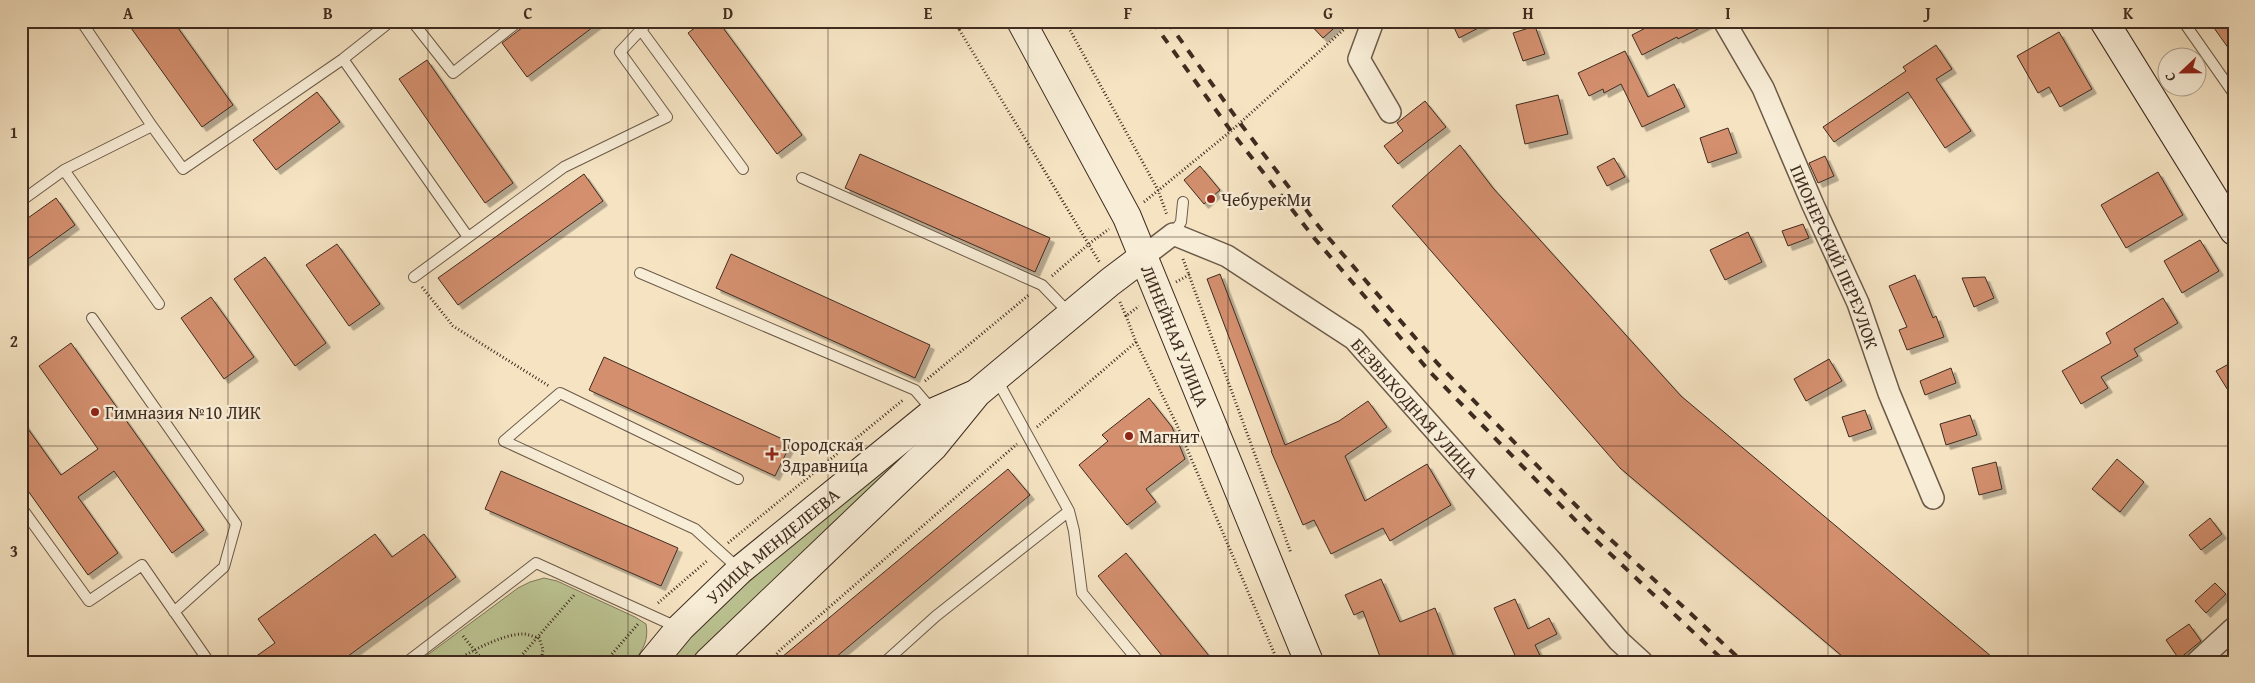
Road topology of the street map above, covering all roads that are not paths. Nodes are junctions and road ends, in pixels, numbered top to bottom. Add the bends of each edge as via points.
1 (81, 21) edge
2 (391, 21) edge
3 (412, 21) edge
4 (519, 21) edge
5 (649, 21) edge
6 (1021, 21) edge
7 (1373, 21) edge
8 (1724, 21) edge
9 (2104, 21) edge
10 (2183, 21) edge
11 (641, 30) junction
12 (343, 59) junction
13 (2234, 94) edge
14 (1390, 112) dead end
15 (152, 126) junction
16 (743, 169) dead end
17 (64, 170) junction
18 (802, 178) dead end
19 (21, 201) edge
20 (1183, 202) dead end
21 (2234, 230) edge
22 (1173, 234) junction
23 (468, 237) junction
24 (1144, 257) junction
25 (640, 273) dead end
26 (414, 276) road end
27 (159, 304) dead end
28 (1070, 315) junction
29 (92, 318) dead end
30 (986, 385) junction
31 (934, 412) junction
32 (738, 479) dead end
33 (1933, 498) dead end
34 (21, 507) edge
35 (1069, 511) junction
36 (740, 570) junction
37 (174, 612) junction
38 (680, 628) junction
39 (2234, 628) edge
40 (209, 662) edge
41 (407, 662) edge
42 (652, 662) edge
43 (708, 662) edge
44 (885, 662) edge
45 (1139, 662) edge
46 (1309, 662) edge
47 (1642, 662) edge
48 (2196, 662) edge

1 - 15 lane
2 - 12 lane
3 - 4 lane via 453,73
5 - 11 lane
6 - 24 main road, ЛИНЕЙНАЯ УЛИЦА via 1126,217
7 - 14 street via 1359,59
8 - 33 street, ПИОНЕРСКИЙ ПЕРЕУЛОК via 1763,88 1858,303 1889,394
9 - 21 main road
10 - 13 lane
11 - 16 lane
11 - 23 lane via 620,52 667,117 564,167
12 - 15 lane via 183,169
12 - 23 lane
15 - 17 lane
17 - 19 lane
17 - 27 lane
18 - 28 lane via 1042,285
20 - 22 lane via 1181,222
22 - 24 street
22 - 47 street, БЕЗВЫХОДНАЯ УЛИЦА via 1227,256 1354,339 1619,641
23 - 26 lane
24 - 28 main road, УЛИЦА МЕНДЕЛЕЕВА
24 - 46 main road, ЛИНЕЙНАЯ УЛИЦА
25 - 31 lane via 915,390
28 - 30 main road, УЛИЦА МЕНДЕЛЕЕВА
29 - 37 lane via 236,524 224,567
30 - 31 main road, УЛИЦА МЕНДЕЛЕЕВА
30 - 35 lane via 1028,434
30 - 43 main road, УЛИЦА МЕНДЕЛЕЕВА via 933,447
31 - 36 main road, УЛИЦА МЕНДЕЛЕЕВА
32 - 36 lane via 560,393 504,441 695,530
34 - 37 lane via 89,601 142,565
35 - 44 lane via 936,616
35 - 45 lane via 1082,593
36 - 38 main road, УЛИЦА МЕНДЕЛЕЕВА
37 - 40 lane
38 - 41 lane via 536,562
38 - 42 main road, УЛИЦА МЕНДЕЛЕЕВА
39 - 48 street

